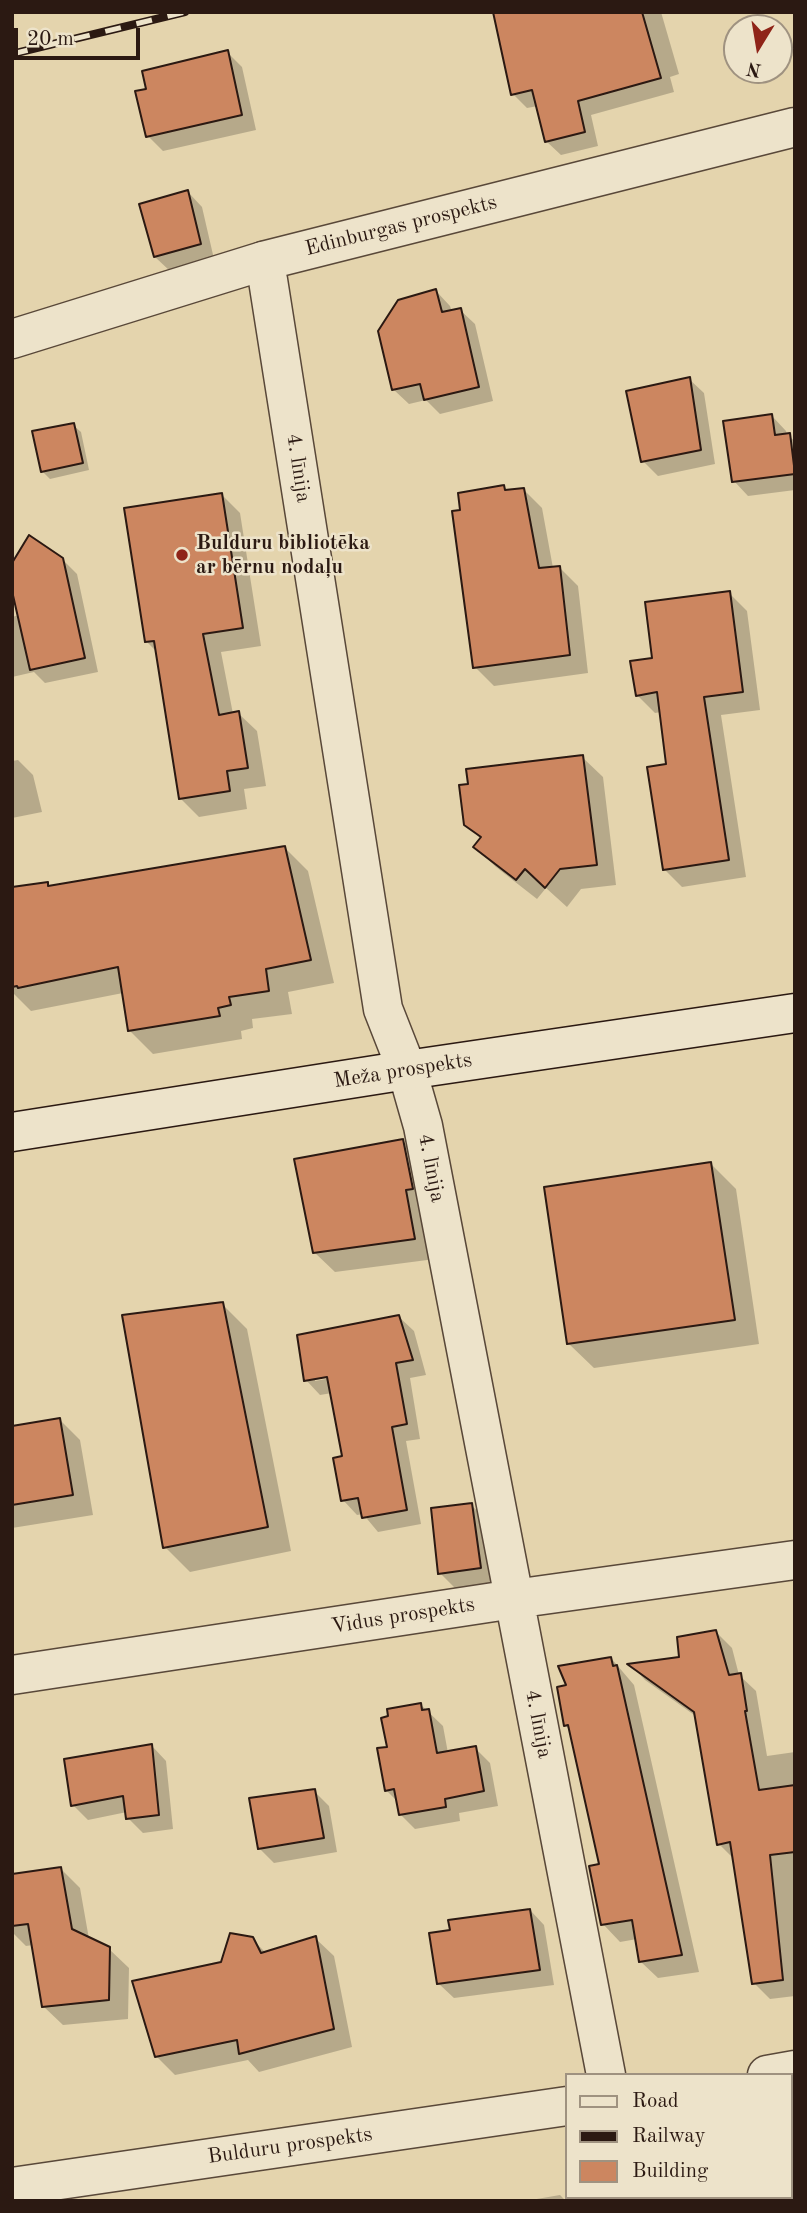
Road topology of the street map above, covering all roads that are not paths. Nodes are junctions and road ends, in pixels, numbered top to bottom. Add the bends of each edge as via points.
1 (795, 127) edge
2 (263, 261) junction
3 (12, 339) edge
4 (795, 1013) edge
5 (407, 1070) junction
6 (12, 1132) edge
7 (795, 1560) edge
8 (514, 1599) junction
9 (12, 1675) edge
10 (606, 2073) edge
11 (566, 2106) edge
12 (12, 2187) edge

1 - 2 street, Edinburgas prospekts
2 - 3 street, Edinburgas prospekts
2 - 5 street, 4. līnija via 383,1009
4 - 5 street, Meža prospekts
5 - 6 street, Meža prospekts
5 - 8 street, 4. līnija via 423,1126
7 - 8 street, Vidus prospekts
8 - 9 street, Vidus prospekts
8 - 10 street, 4. līnija
11 - 12 street, Bulduru prospekts

